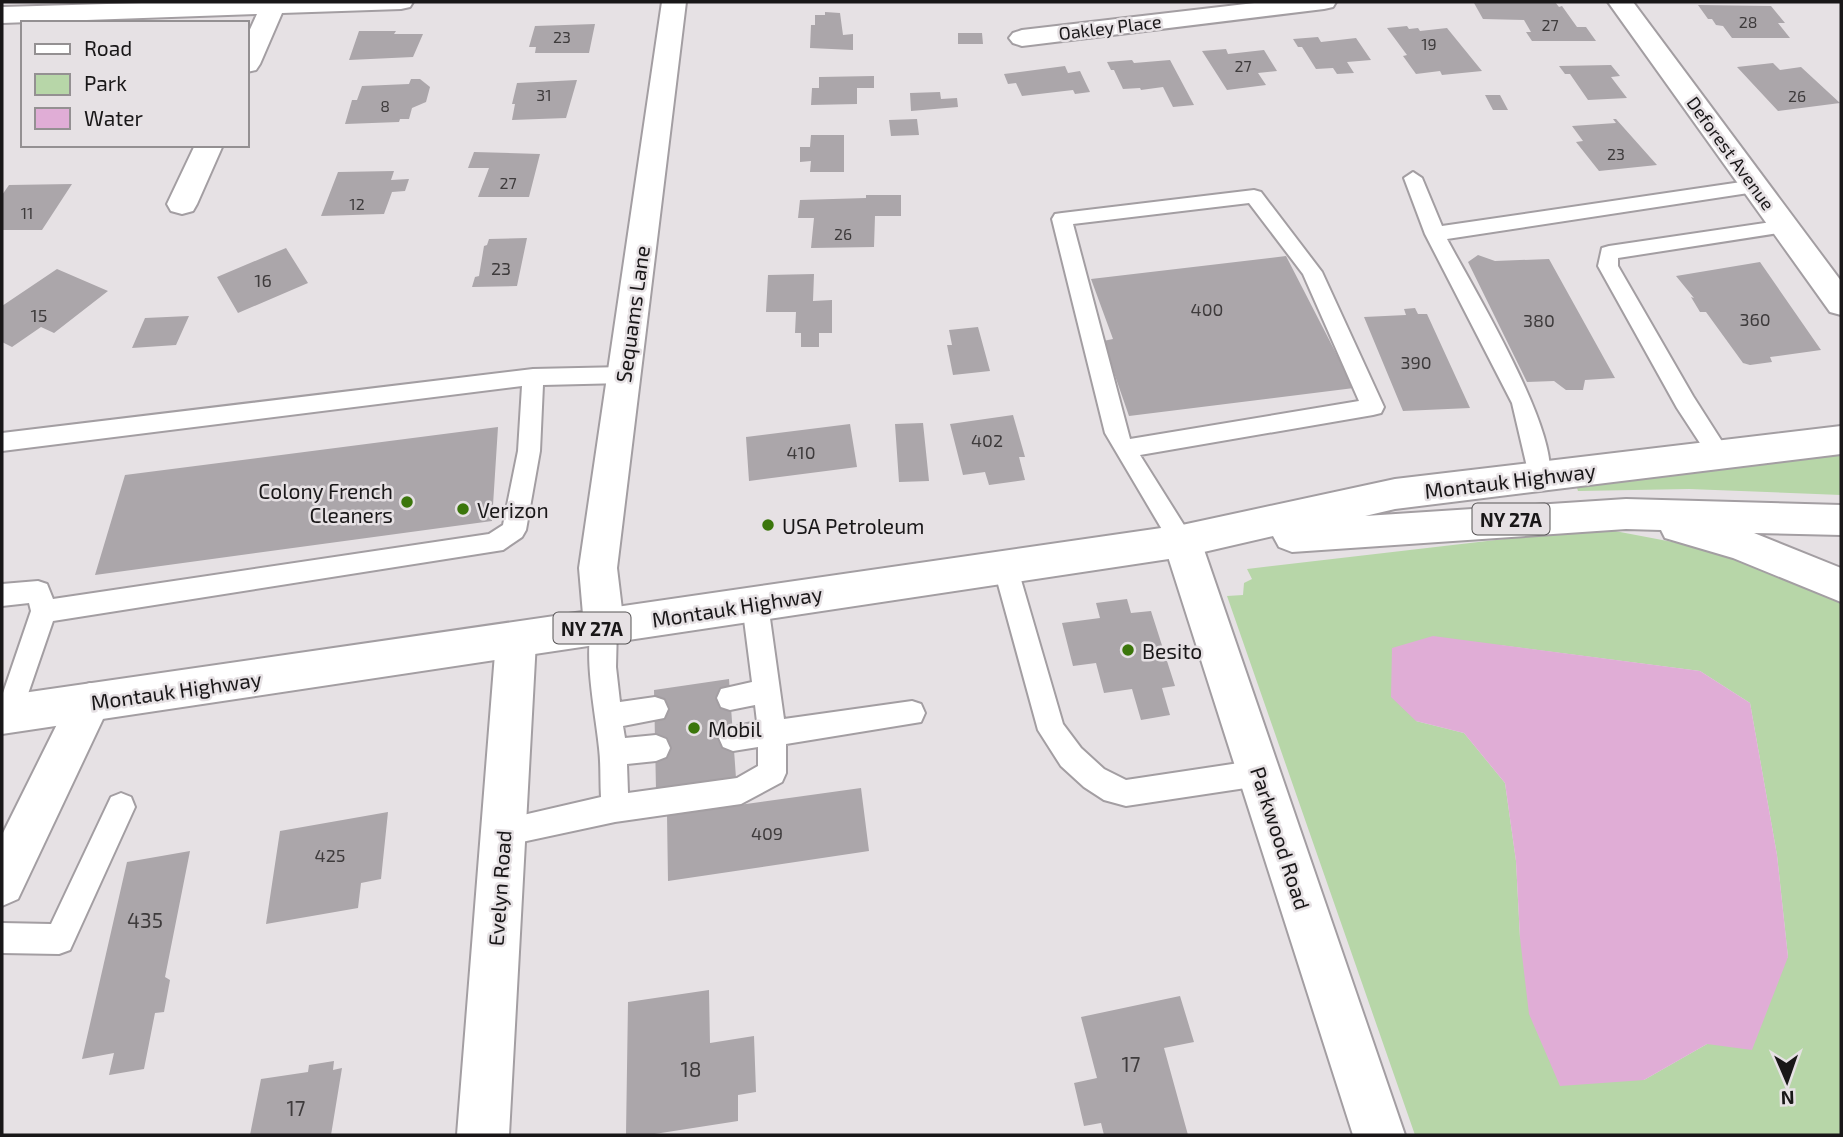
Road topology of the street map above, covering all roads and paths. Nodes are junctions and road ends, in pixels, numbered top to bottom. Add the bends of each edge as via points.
1 (401, 2) edge
2 (674, 2) edge
3 (1324, 2) edge
4 (1620, 2) edge
5 (274, 6) junction
6 (2, 15) edge
7 (1022, 38) dead end
8 (248, 62) edge
9 (208, 147) edge
10 (1413, 178) dead end
11 (1755, 186) junction
12 (183, 204) dead end
13 (1785, 226) junction
14 (1435, 234) junction
15 (1841, 304) edge
16 (624, 375) junction
17 (533, 377) junction
18 (1841, 440) edge
19 (2, 442) edge
20 (1124, 449) junction
21 (1719, 454) junction
22 (1539, 477) junction
23 (1626, 514) junction
24 (1841, 520) edge
25 (1182, 541) junction
26 (1005, 566) junction
27 (1841, 585) edge
28 (2, 595) edge
29 (755, 604) junction
30 (44, 611) junction
31 (604, 626) junction
32 (516, 641) junction
33 (766, 691) junction
34 (730, 698) dead end
35 (90, 702) junction
36 (655, 709) dead end
37 (912, 713) dead end
38 (5, 714) edge
39 (610, 716) junction
40 (772, 733) junction
41 (733, 738) dead end
42 (656, 748) dead end
43 (613, 752) junction
44 (1259, 773) junction
45 (121, 807) dead end
46 (615, 808) junction
47 (503, 832) junction
48 (2, 883) edge
49 (2, 938) edge
50 (483, 1135) edge
51 (1379, 1135) edge

1 - 5 street
2 - 16 street, Sequams Lane
3 - 7 street, Oakley Place
4 - 11 street, Deforest Avenue
5 - 6 street
5 - 8 street
9 - 12 street
10 - 14 lane
11 - 13 street, Deforest Avenue
11 - 14 lane
13 - 15 street, Deforest Avenue
13 - 21 lane via 1609,253 1608,266
14 - 22 lane via 1523,403
16 - 17 lane
16 - 31 street, Sequams Lane via 598,575
17 - 19 lane
17 - 30 lane via 529,451 514,530 494,543
18 - 21 street, Montauk Highway / NY 27A
20 - 20 lane via 1373,407 1312,272 1254,196 1062,219 1114,426
20 - 25 lane
21 - 22 street, Montauk Highway / NY 27A
22 - 25 street, Montauk Highway / NY 27A via 1395,494
23 - 24 street, Montauk Highway / NY 27A
23 - 25 street, Montauk Highway / NY 27A
23 - 27 street via 1740,544
25 - 26 street, Montauk Highway / NY 27A
25 - 44 street, Parkwood Road
26 - 29 street, Montauk Highway / NY 27A
26 - 44 lane via 1051,730 1094,778 1126,793
28 - 30 lane via 38,592
29 - 31 street, Montauk Highway / NY 27A
29 - 33 lane
30 - 38 lane
31 - 32 street, Montauk Highway / NY 27A
31 - 39 lane via 603,667
32 - 35 street, Montauk Highway / NY 27A
32 - 47 street, Evelyn Road
33 - 34 lane
33 - 40 lane
35 - 38 street, Montauk Highway / NY 27A
35 - 48 street
36 - 39 lane
37 - 40 lane
39 - 43 lane
40 - 41 lane
40 - 46 lane via 772,773 741,791
42 - 43 lane
43 - 46 lane
44 - 51 street, Parkwood Road
45 - 49 lane via 59,939
46 - 47 lane
47 - 50 street, Evelyn Road

